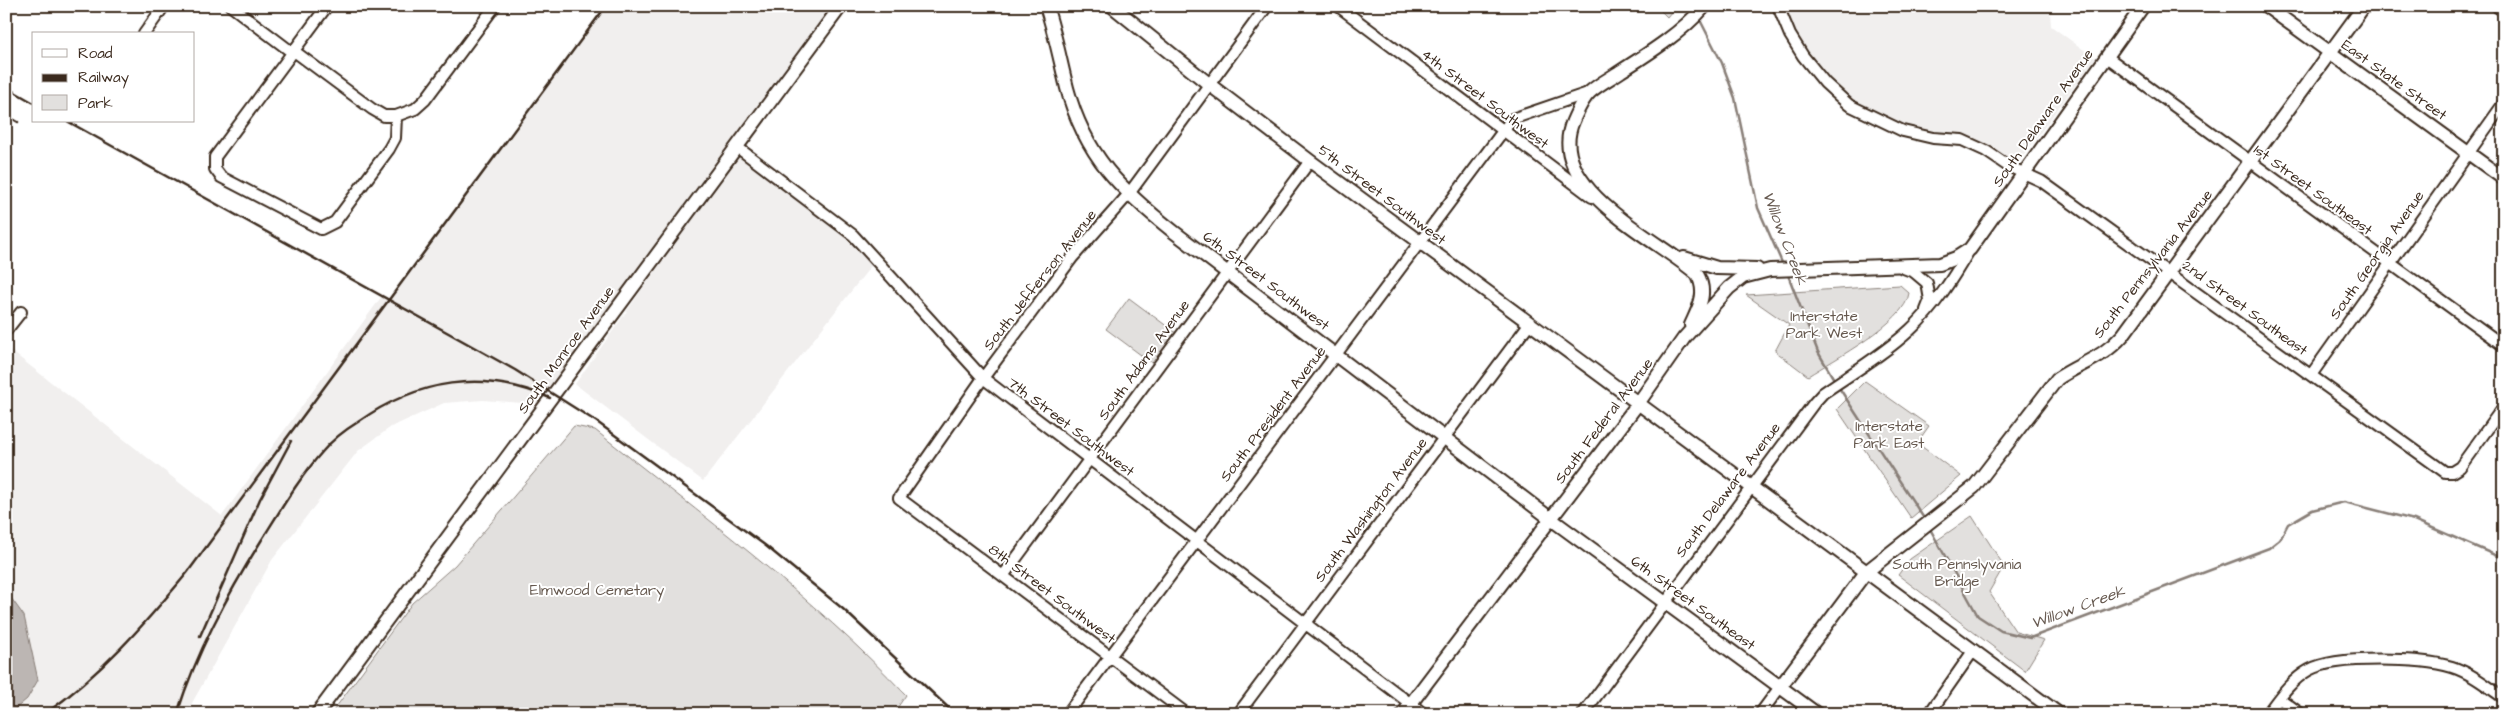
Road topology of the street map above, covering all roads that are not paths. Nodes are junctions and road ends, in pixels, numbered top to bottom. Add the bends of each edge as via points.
1 (164, 6) edge
2 (231, 6) edge
3 (326, 6) edge
4 (495, 6) edge
5 (841, 6) edge
6 (1046, 6) edge
7 (1112, 6) edge
8 (1267, 6) edge
9 (1338, 6) edge
10 (1705, 6) edge
11 (1778, 6) edge
12 (2143, 6) edge
13 (2266, 6) edge
14 (2364, 6) edge
15 (2498, 6) edge
16 (2504, 10) edge
17 (145, 32) edge
18 (293, 52) junction
19 (2330, 53) junction
20 (2107, 57) junction
21 (1210, 85) junction
22 (1588, 93) junction
23 (2504, 103) edge
24 (396, 116) junction
25 (1503, 132) junction
26 (737, 147) junction
27 (2468, 153) junction
28 (1310, 161) junction
29 (2250, 163) junction
30 (2024, 174) junction
31 (2504, 179) edge
32 (1128, 195) junction
33 (1615, 214) junction
34 (1420, 244) junction
35 (1970, 248) junction
36 (1668, 252) junction
37 (2390, 264) junction
38 (1897, 266) junction
39 (1770, 270) junction
40 (1227, 271) junction
41 (2170, 272) junction
42 (1925, 311) junction
43 (21, 312) dead end
44 (1529, 324) junction
45 (6, 331) edge
46 (1684, 338) junction
47 (2504, 346) edge
48 (1337, 355) junction
49 (2311, 375) junction
50 (983, 378) junction
51 (1637, 405) junction
52 (2504, 406) edge
53 (1445, 438) junction
54 (1089, 460) junction
55 (1750, 487) junction
56 (899, 498) joint
57 (1551, 519) junction
58 (1196, 540) junction
59 (1866, 572) junction
60 (1003, 576) junction
61 (1665, 602) junction
62 (1304, 624) junction
63 (1973, 651) junction
64 (1110, 656) junction
65 (1780, 687) junction
66 (2279, 698) junction
67 (2504, 698) edge
68 (1407, 709) edge
69 (317, 714) edge
70 (1067, 714) edge
71 (1187, 714) edge
72 (1238, 714) edge
73 (1424, 714) edge
74 (1583, 714) edge
75 (1760, 714) edge
76 (1817, 714) edge
77 (1929, 714) edge
78 (2059, 714) edge
79 (2267, 714) edge
80 (2301, 714) edge

1 - 17 street
2 - 18 street
3 - 18 street
4 - 24 street via 425,100 415,109
5 - 26 main road, South Monroe Avenue
6 - 32 main road, 6th Street Southwest via 1079,121 1107,173
7 - 21 main road, 5th Street Southwest
8 - 21 street, South Jefferson Avenue
9 - 25 street, 4th Street Southwest
10 - 22 main road via 1681,30
11 - 30 street, 2nd Street Southeast via 1803,56 1849,105 1903,131 1962,140
12 - 20 main road, South Delaware Avenue
13 - 19 main road, East State Street
14 - 19 main road, South Pennsylvania Avenue
15 - 16 main road
18 - 24 street via 372,109 384,116
18 - 24 street via 215,157 215,169 221,177 321,229 335,222 389,149 394,138
19 - 27 main road, East State Street
19 - 29 main road, South Pennsylvania Avenue
20 - 29 street, 1st Street Southeast
20 - 30 main road, South Delaware Avenue
21 - 28 main road, 5th Street Southwest
21 - 32 street, South Jefferson Avenue
22 - 25 street via 1512,120
22 - 33 main road via 1570,126 1567,141 1571,160 1579,178
23 - 27 street, South Georgia Avenue
25 - 33 street, 4th Street Southwest
25 - 34 street, South President Avenue
26 - 50 street, 7th Street Southwest via 853,235
26 - 69 main road, South Monroe Avenue
27 - 31 main road, East State Street
27 - 37 street, South Georgia Avenue
28 - 34 main road, 5th Street Southwest
28 - 40 street, South Adams Avenue
29 - 37 street, 1st Street Southeast
29 - 41 main road, South Pennsylvania Avenue
30 - 35 main road, South Delaware Avenue
30 - 41 street, 2nd Street Southeast via 2041,181
32 - 40 main road, 6th Street Southwest
32 - 50 street, South Jefferson Avenue via 1072,258
33 - 36 main road
34 - 44 main road, 5th Street Southwest
34 - 48 street, South President Avenue
35 - 38 main road, South Delaware Avenue via 1940,264
35 - 42 street, South Delaware Avenue via 1949,284
36 - 39 main road via 1717,268
36 - 46 main road via 1701,281 1703,299
37 - 47 street, 1st Street Southeast
37 - 49 street, South Georgia Avenue
38 - 39 main road, South Federal Avenue
38 - 42 street via 1914,272 1927,282 1930,300
39 - 46 main road, South Federal Avenue via 1743,277 1729,288
40 - 48 main road, 6th Street Southwest
40 - 54 street, South Adams Avenue
41 - 49 street, 2nd Street Southeast
41 - 59 main road, South Pennsylvania Avenue via 2109,351 2057,379 1974,487
42 - 55 street, South Delaware Avenue via 1895,343 1823,394
43 - 45 street
44 - 51 main road, 5th Street Southwest
44 - 53 street, South Washington Avenue
46 - 51 main road, South Federal Avenue
48 - 53 main road, 6th Street Southwest
48 - 58 street, South President Avenue
49 - 52 street, 2nd Street Southeast via 2446,472 2460,467
50 - 54 street, 7th Street Southwest
50 - 56 street, South Jefferson Avenue
51 - 55 main road, 5th Street Southwest
51 - 57 main road, South Federal Avenue
53 - 57 main road, 6th Street Southwest
53 - 62 street, South Washington Avenue
54 - 58 street, 7th Street Southwest
54 - 60 street, South Adams Avenue
55 - 59 main road, 5th Street Southwest
55 - 61 street, South Delaware Avenue
56 - 60 street, 8th Street Southwest
57 - 61 main road, 6th Street Southeast
57 - 68 main road, South Federal Avenue
58 - 62 street, 7th Street Southwest
58 - 64 street, South President Avenue
59 - 63 main road, 5th Street Southwest
59 - 65 main road, South Pennsylvania Avenue
60 - 64 street, 8th Street Southwest
61 - 65 main road, 6th Street Southeast
61 - 74 street, South Delaware Avenue
62 - 68 street, 7th Street Southwest
62 - 72 street, South Washington Avenue
63 - 77 street
63 - 78 main road, 5th Street Southwest
64 - 70 street, South President Avenue
64 - 71 street, 8th Street Southwest
65 - 75 street, South Pennsylvania Avenue
65 - 76 main road, 6th Street Southeast
66 - 67 street via 2295,679 2310,669 2374,660 2426,662 2452,667 2474,676
66 - 79 street
66 - 80 street
68 - 73 street, 7th Street Southwest

